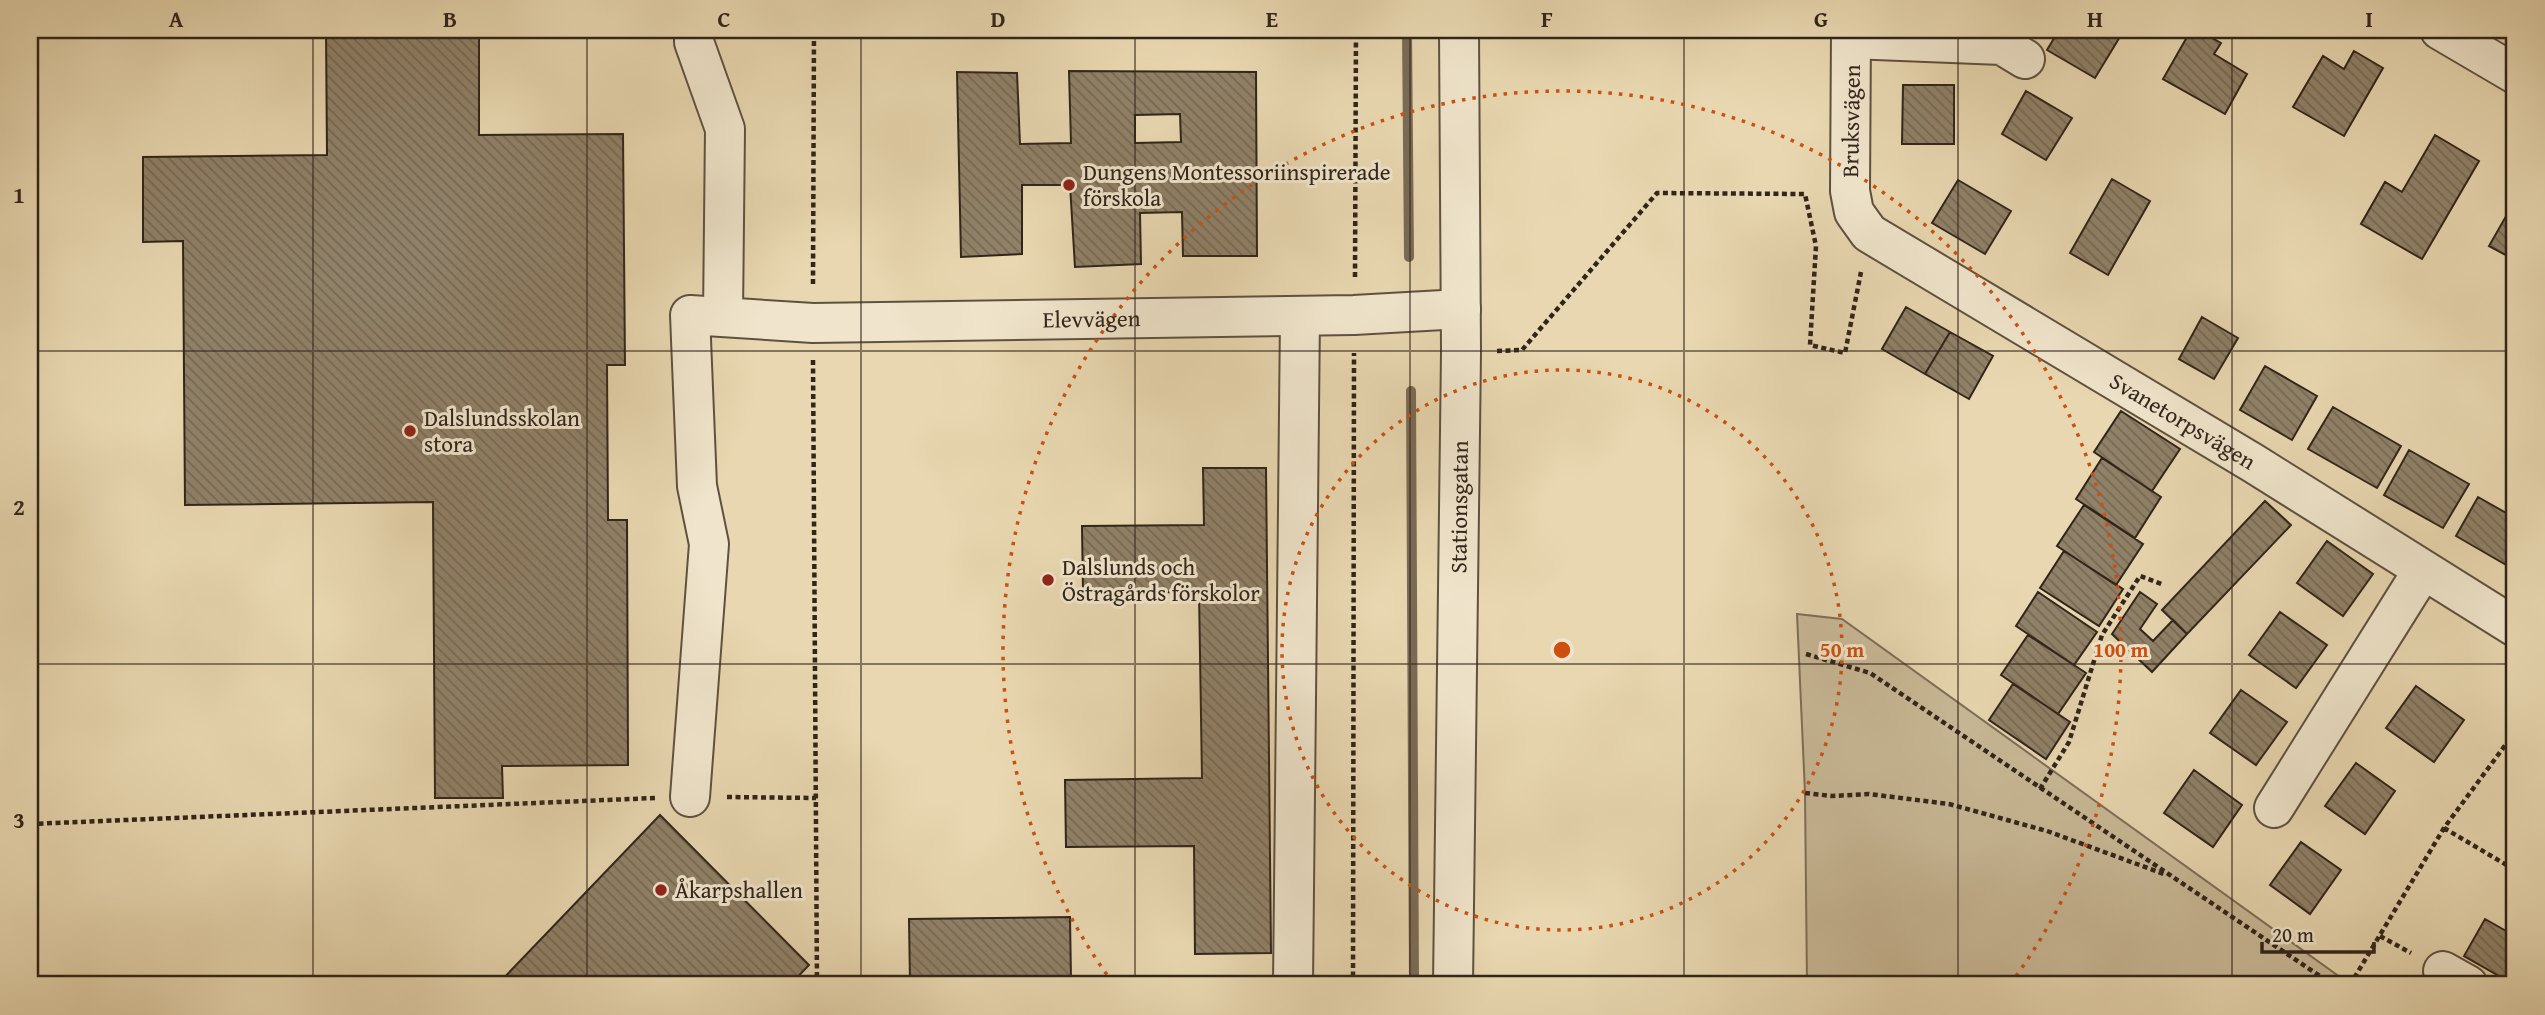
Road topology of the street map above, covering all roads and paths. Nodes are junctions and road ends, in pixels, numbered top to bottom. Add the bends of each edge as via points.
1 (694, 30) edge
2 (814, 30) edge
3 (1356, 30) edge
4 (1459, 30) edge
5 (2440, 30) edge
6 (1851, 34) edge
7 (2025, 60) dead end
8 (2515, 74) edge
9 (1861, 223) junction
10 (1461, 309) junction
11 (723, 315) junction
12 (1354, 315) junction
13 (1300, 316) junction
14 (813, 323) junction
15 (1461, 352) junction
16 (2423, 569) junction
17 (2164, 585) dead end
18 (2515, 628) edge
19 (1806, 654) dead end
20 (2515, 732) edge
21 (2040, 789) junction
22 (1805, 793) dead end
23 (690, 797) junction
24 (816, 797) junction
25 (2274, 808) dead end
26 (30, 824) edge
27 (2444, 828) junction
28 (2515, 870) edge
29 (2172, 877) junction
30 (817, 985) edge
31 (1293, 985) edge
32 (1353, 985) edge
33 (1453, 985) edge
34 (2333, 985) edge
35 (2350, 985) edge

1 - 11 street via 694,43 725,129
2 - 14 path
3 - 12 path
4 - 10 street, Stationsgatan
5 - 8 street
6 - 7 street via 2002,45
6 - 9 street, Bruksvägen via 1850,191
9 - 15 path via 1845,353 1810,345 1816,246 1805,194 1671,193 1657,193 1522,350
9 - 16 street, Svanetorpsvägen
10 - 12 street, Elevvägen
10 - 15 street, Stationsgatan
11 - 14 street, Elevvägen
11 - 23 street, Elevvägen via 690,315 697,486 709,544
12 - 13 street, Elevvägen
12 - 32 path
13 - 14 street, Elevvägen
13 - 31 street
14 - 24 path
15 - 33 street, Stationsgatan
16 - 18 street, Svanetorpsvägen
16 - 25 street
17 - 21 path via 2140,576 2102,635 2069,742
19 - 21 path via 1870,673
20 - 27 path
21 - 29 path
22 - 29 path via 1869,794 1949,804 2047,831
23 - 24 path
23 - 26 path
24 - 30 path
27 - 28 path
27 - 35 path
29 - 34 path

